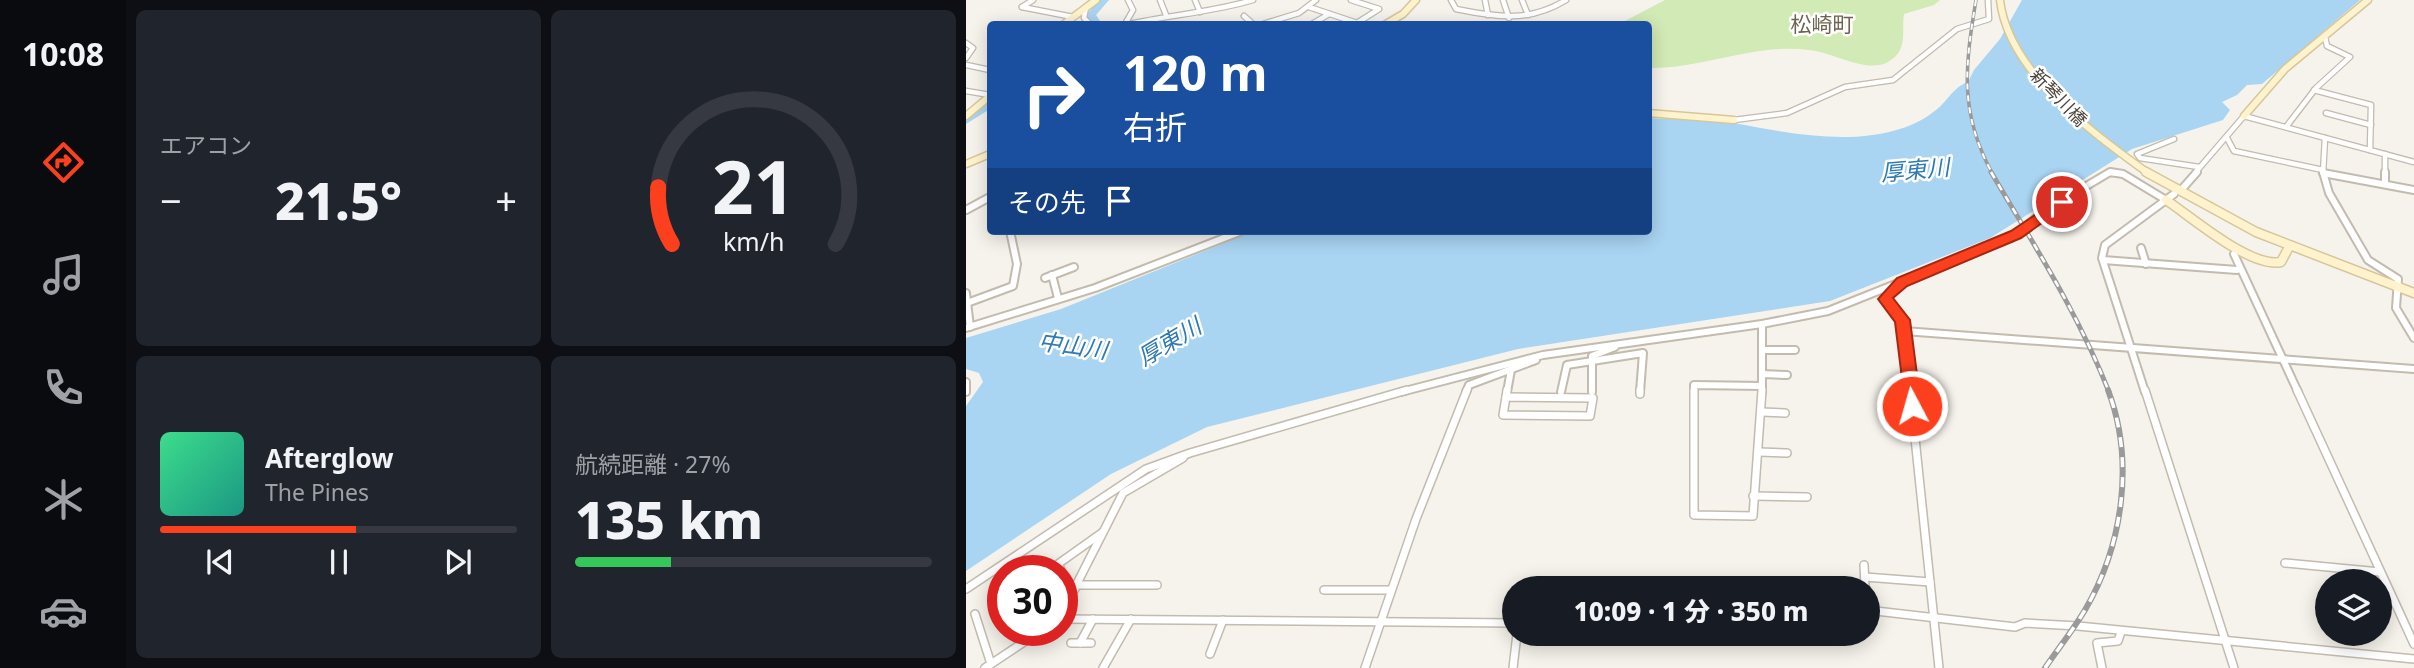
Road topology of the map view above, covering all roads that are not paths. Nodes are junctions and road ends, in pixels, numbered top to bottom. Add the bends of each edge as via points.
1 (1033, 0) edge
2 (1096, 0) edge
3 (1128, 0) edge
4 (1160, 0) edge
5 (1195, 0) edge
6 (1228, 0) edge
7 (1253, 0) edge
8 (1316, 0) edge
9 (1351, 0) edge
10 (1416, 0) edge
11 (1451, 0) edge
12 (1485, 0) edge
13 (1503, 0) edge
14 (1522, 0) edge
15 (1554, 0) edge
16 (1566, 0) edge
17 (1988, 0) edge
18 (2000, 0) edge
19 (2368, 0) edge
20 (1559, 5) junction
21 (1086, 7) junction
22 (1232, 7) junction
23 (1309, 7) junction
24 (1200, 12) junction
25 (1329, 14) junction
26 (1166, 15) junction
27 (1488, 15) junction
28 (1528, 15) junction
29 (1244, 16) dead end
30 (1073, 17) junction
31 (1509, 18) junction
32 (1068, 21) edge
33 (1087, 21) edge
34 (1128, 21) edge
35 (1140, 21) edge
36 (1250, 21) edge
37 (1271, 21) edge
38 (1317, 21) edge
39 (1351, 21) edge
40 (1360, 21) edge
41 (1391, 21) edge
42 (2325, 37) junction
43 (966, 43) edge
44 (966, 58) edge
45 (966, 65) edge
46 (987, 69) edge
47 (2314, 90) junction
48 (966, 91) edge
49 (987, 96) edge
50 (987, 100) edge
51 (1652, 113) edge
52 (2326, 113) dead end
53 (966, 116) edge
54 (2244, 116) junction
55 (1734, 120) joint
56 (2371, 125) junction
57 (2286, 127) junction
58 (2227, 138) junction
59 (2325, 138) junction
60 (2174, 139) dead end
61 (2370, 150) junction
62 (2385, 154) junction
63 (987, 155) edge
64 (2414, 162) edge
65 (966, 164) edge
66 (2199, 167) junction
67 (2323, 172) junction
68 (2385, 183) dead end
69 (2182, 189) dead end
70 (2414, 190) edge
71 (2170, 197) junction
72 (987, 198) edge
73 (966, 209) edge
74 (1011, 235) edge
75 (1232, 235) edge
76 (2289, 247) junction
77 (2141, 248) dead end
78 (2234, 254) dead end
79 (2103, 260) junction
80 (2146, 264) junction
81 (1074, 267) dead end
82 (2237, 270) dead end
83 (1052, 275) junction
84 (1045, 278) dead end
85 (1902, 282) junction
86 (2398, 288) junction
87 (966, 293) edge
88 (2414, 293) edge
89 (1058, 298) junction
90 (967, 303) edge
91 (1762, 324) junction
92 (968, 328) edge
93 (1904, 331) junction
94 (2414, 338) edge
95 (1619, 344) junction
96 (2131, 347) junction
97 (1762, 350) junction
98 (1794, 350) dead end
99 (1543, 355) junction
100 (2283, 359) junction
101 (1593, 360) junction
102 (2414, 369) edge
103 (1511, 370) junction
104 (1762, 374) junction
105 (1787, 375) dead end
106 (966, 382) edge
107 (1762, 386) junction
108 (966, 392) edge
109 (1561, 392) dead end
110 (1592, 392) dead end
111 (1640, 394) dead end
112 (1506, 397) junction
113 (1762, 412) junction
114 (1785, 413) dead end
115 (1759, 452) junction
116 (1189, 453) junction
117 (1787, 453) dead end
118 (1753, 496) junction
119 (1807, 497) dead end
120 (1105, 531) junction
121 (1071, 555) edge
122 (2285, 563) dead end
123 (1864, 565) dead end
124 (2348, 569) edge
125 (2379, 569) edge
126 (1864, 576) edge
127 (1880, 578) edge
128 (1930, 582) junction
129 (1078, 583) edge
130 (1157, 585) dead end
131 (1078, 587) edge
132 (966, 589) edge
133 (1324, 590) dead end
134 (1391, 590) junction
135 (2392, 597) edge
136 (1880, 612) edge
137 (975, 614) dead end
138 (1078, 619) edge
139 (1093, 619) junction
140 (1131, 619) junction
141 (1934, 619) junction
142 (1223, 620) junction
143 (1381, 622) junction
144 (1502, 623) edge
145 (2121, 632) junction
146 (2225, 640) junction
147 (1091, 643) dead end
148 (2414, 644) edge
149 (1018, 646) edge
150 (1516, 646) edge
151 (1210, 654) dead end
152 (2414, 659) edge
153 (988, 666) edge
154 (1103, 668) edge
155 (1365, 668) edge
156 (1513, 668) edge
157 (1940, 668) edge
158 (2102, 668) edge
159 (2234, 668) edge

1 - 30 street via 1022,7
2 - 21 street
3 - 34 street via 1133,10
4 - 26 street
5 - 24 street
6 - 22 street
7 - 22 street
8 - 23 street
9 - 40 street via 1378,9
10 - 41 street
11 - 27 street via 1456,9
12 - 27 street
13 - 31 street
14 - 28 street
15 - 20 street
16 - 20 street
17 - 55 street via 1989,19 1956,29 1898,78 1845,87 1787,113
18 - 76 street, 新琴川橋 via 2019,51 2053,95 2131,160 2195,200
19 - 42 street
20 - 28 street
21 - 30 street
21 - 33 street
22 - 24 street
23 - 25 street
23 - 37 street
24 - 26 street
25 - 38 street
25 - 39 street
26 - 35 street
27 - 31 street
28 - 31 street
29 - 36 street
30 - 32 street
42 - 47 street via 2329,47 2350,57
42 - 54 street via 2286,69
43 - 44 street via 973,48
45 - 46 street
47 - 56 street via 2371,105
47 - 57 street
48 - 49 street
50 - 53 street
51 - 55 street
52 - 56 street
54 - 57 street
54 - 58 street
56 - 61 street
57 - 59 street
58 - 66 street
58 - 67 street via 2234,150
59 - 61 street
59 - 67 street
60 - 66 street via 2137,154
61 - 62 street
62 - 64 street
62 - 68 street
63 - 65 street
66 - 69 street
67 - 70 street
67 - 86 street via 2329,193 2368,260 2396,276
71 - 76 street via 2258,261 2281,262
71 - 79 street via 2105,245
71 - 85 street via 2110,172 2011,237
72 - 73 street
74 - 90 street via 1017,264 1013,286
75 - 89 street via 1096,288
76 - 86 street
77 - 80 street
78 - 100 street
79 - 80 street
79 - 96 street
80 - 82 street
81 - 83 street
83 - 84 street
83 - 89 street
85 - 91 street via 1828,311
85 - 93 street via 1885,299 1903,320
86 - 88 street
86 - 94 street via 2396,308
87 - 90 street
89 - 92 street
90 - 92 street
91 - 95 street
91 - 97 street
93 - 96 street
93 - 128 street
95 - 99 street
95 - 101 street
96 - 100 street
96 - 146 street
97 - 98 street
97 - 104 street
99 - 103 street
99 - 116 street
100 - 102 street
100 - 125 street
101 - 109 street via 1565,367
101 - 110 street
101 - 111 street via 1643,353
103 - 112 street
103 - 134 street via 1469,385
104 - 105 street
104 - 107 street
106 - 108 street
107 - 113 street
107 - 118 street via 1695,385 1694,515 1753,516
112 - 112 street via 1581,397 1593,397 1590,416 1503,415
113 - 114 street
113 - 115 street
115 - 117 street
115 - 118 street
116 - 120 street via 1123,493
116 - 132 street via 1146,469
118 - 119 street
120 - 121 street
120 - 129 street
122 - 124 street
123 - 126 street
127 - 128 street
128 - 141 street
130 - 131 street
133 - 134 street
134 - 143 street
135 - 148 street
136 - 141 street
137 - 153 street
138 - 139 street
139 - 140 street
139 - 147 street via 1075,643
140 - 142 street
140 - 154 street
141 - 145 street
141 - 157 street
142 - 143 street
142 - 151 street
143 - 144 street
143 - 155 street
145 - 146 street
145 - 158 street via 2118,641 2097,643
146 - 152 street
146 - 159 street
149 - 153 street
150 - 156 street

